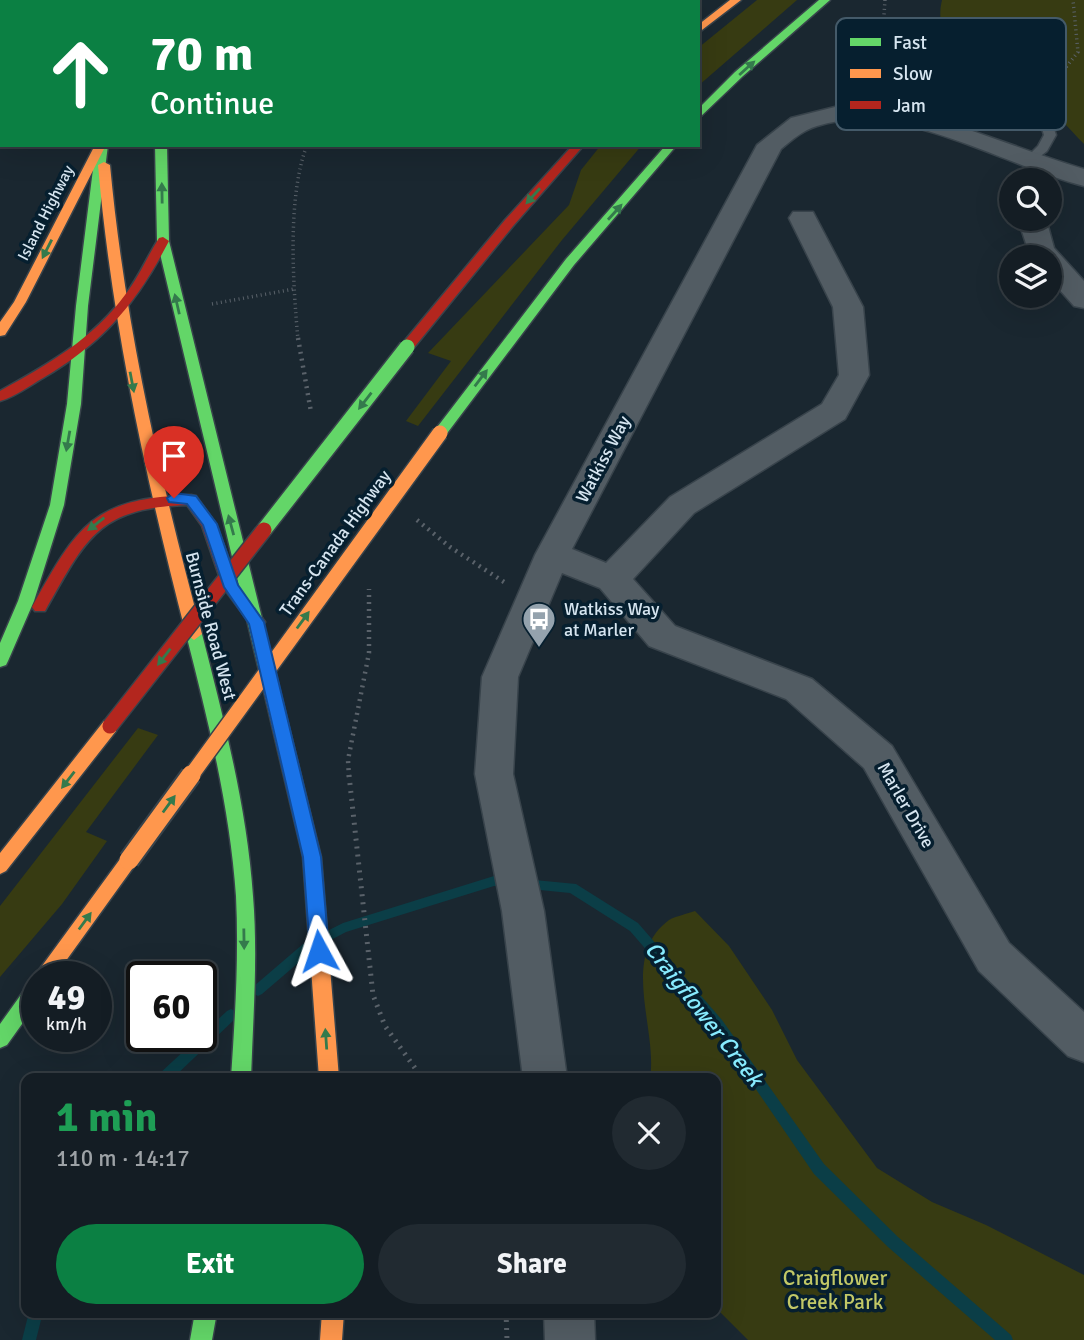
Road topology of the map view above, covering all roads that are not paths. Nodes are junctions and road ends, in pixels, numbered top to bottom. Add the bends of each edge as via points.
1 (736, 0) edge
2 (825, 0) edge
3 (700, 28) edge
4 (836, 113) edge
5 (700, 114) edge
6 (942, 130) edge
7 (1048, 130) edge
8 (101, 147) edge
9 (102, 147) edge
10 (102, 147) edge
11 (161, 147) edge
12 (577, 147) edge
13 (670, 147) edge
14 (1031, 168) edge
15 (1037, 168) edge
16 (1062, 174) edge
17 (1084, 178) edge
18 (803, 218) dead end
19 (163, 241) junction
20 (1062, 274) edge
21 (1084, 299) edge
22 (120, 315) junction
23 (0, 332) edge
24 (78, 349) junction
25 (0, 397) edge
26 (157, 497) junction
27 (552, 555) junction
28 (612, 579) junction
29 (257, 622) junction
30 (0, 660) edge
31 (0, 673) edge
32 (0, 866) edge
33 (56, 961) edge
34 (21, 1010) edge
35 (0, 1039) edge
36 (1084, 1041) edge
37 (241, 1073) edge
38 (329, 1073) edge
39 (544, 1073) edge
40 (205, 1318) edge
41 (333, 1318) edge
42 (569, 1318) edge
43 (201, 1340) edge
44 (331, 1340) edge
45 (570, 1340) edge

1 - 3 main road
5 -> 2 main road
4 - 27 street, Watkiss Way via 799,124 770,145
6 - 14 street, Watkiss Way
7 - 15 lane
8 -> 23 main road, Island Highway
9 - 22 main road, Burnside Road West
10 - 24 main road
19 -> 11 main road
12 -> 32 main road, bridge via 407,347
33 -> 13 main road, Trans-Canada Highway, bridge via 569,262
16 - 17 street, Watkiss Way
18 - 28 street via 848,307 855,375 834,411 682,505
19 - 22 main road
29 -> 19 main road
20 - 21 street
22 - 24 main road
22 -> 26 main road, Burnside Road West
24 - 25 main road
24 -> 30 main road via 57,505 26,601
26 - 29 main road via 191,500 209,524 231,587
26 -> 31 main road via 121,505 84,534
26 -> 37 main road, Burnside Road West via 212,703 242,871
27 - 28 street, Marler Drive
27 - 39 street, Watkiss Way via 500,677 494,774 523,911
28 - 36 street, Marler Drive via 662,636 799,689 878,757 994,957
38 -> 29 main road via 312,857
34 - 35 main road
40 - 43 main road
41 - 44 main road
42 - 45 street

